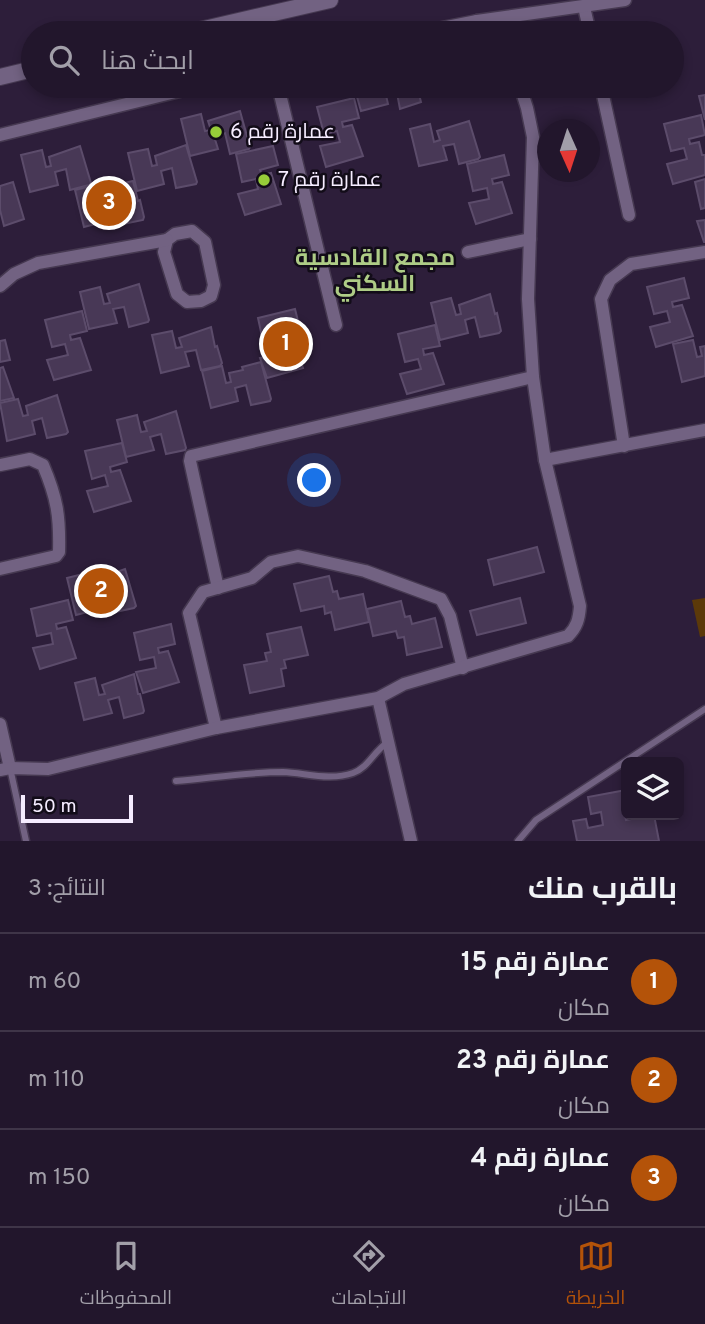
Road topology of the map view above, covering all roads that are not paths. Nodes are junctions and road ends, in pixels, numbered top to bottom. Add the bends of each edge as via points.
1 (330, 0) edge
2 (625, 0) edge
3 (584, 7) junction
4 (239, 21) edge
5 (477, 21) edge
6 (587, 21) edge
7 (21, 72) edge
8 (0, 77) edge
9 (151, 98) edge
10 (281, 98) edge
11 (524, 98) edge
12 (604, 98) edge
13 (0, 135) edge
14 (629, 215) dead end
15 (530, 239) junction
16 (167, 240) junction
17 (468, 252) dead end
18 (705, 252) edge
19 (0, 286) edge
20 (336, 325) dead end
21 (533, 377) junction
22 (705, 430) edge
23 (624, 446) junction
24 (545, 460) junction
25 (0, 465) edge
26 (0, 569) edge
27 (218, 589) junction
28 (463, 668) junction
29 (378, 698) junction
30 (705, 709) edge
31 (0, 724) edge
32 (216, 728) junction
33 (388, 743) junction
34 (5, 769) edge
35 (176, 781) dead end
36 (26, 841) edge
37 (411, 841) edge
38 (518, 841) edge

1 - 4 street
2 - 3 street
3 - 5 street
3 - 6 street
7 - 8 street
9 - 13 street
10 - 20 street
11 - 15 street via 533,137
12 - 14 street
15 - 17 street
15 - 21 street
16 - 16 street via 192,231 205,242 214,285 211,296 187,302 177,294 164,252
16 - 19 street via 38,263
18 - 23 street via 631,264 610,280 601,299
21 - 24 street
21 - 27 street via 191,456
22 - 23 street
23 - 24 street
24 - 28 street via 580,606 579,618 568,636
25 - 26 street via 30,459 43,465 60,517 60,552
27 - 28 street via 252,579 271,562 298,556 365,571 441,599
27 - 32 street via 203,592 190,613
28 - 29 street via 404,684
29 - 32 street
29 - 33 street
30 - 38 lane via 536,820
31 - 34 street
32 - 34 street via 48,769
33 - 35 lane via 377,749 364,767 340,776 283,772
33 - 37 street
34 - 36 lane

